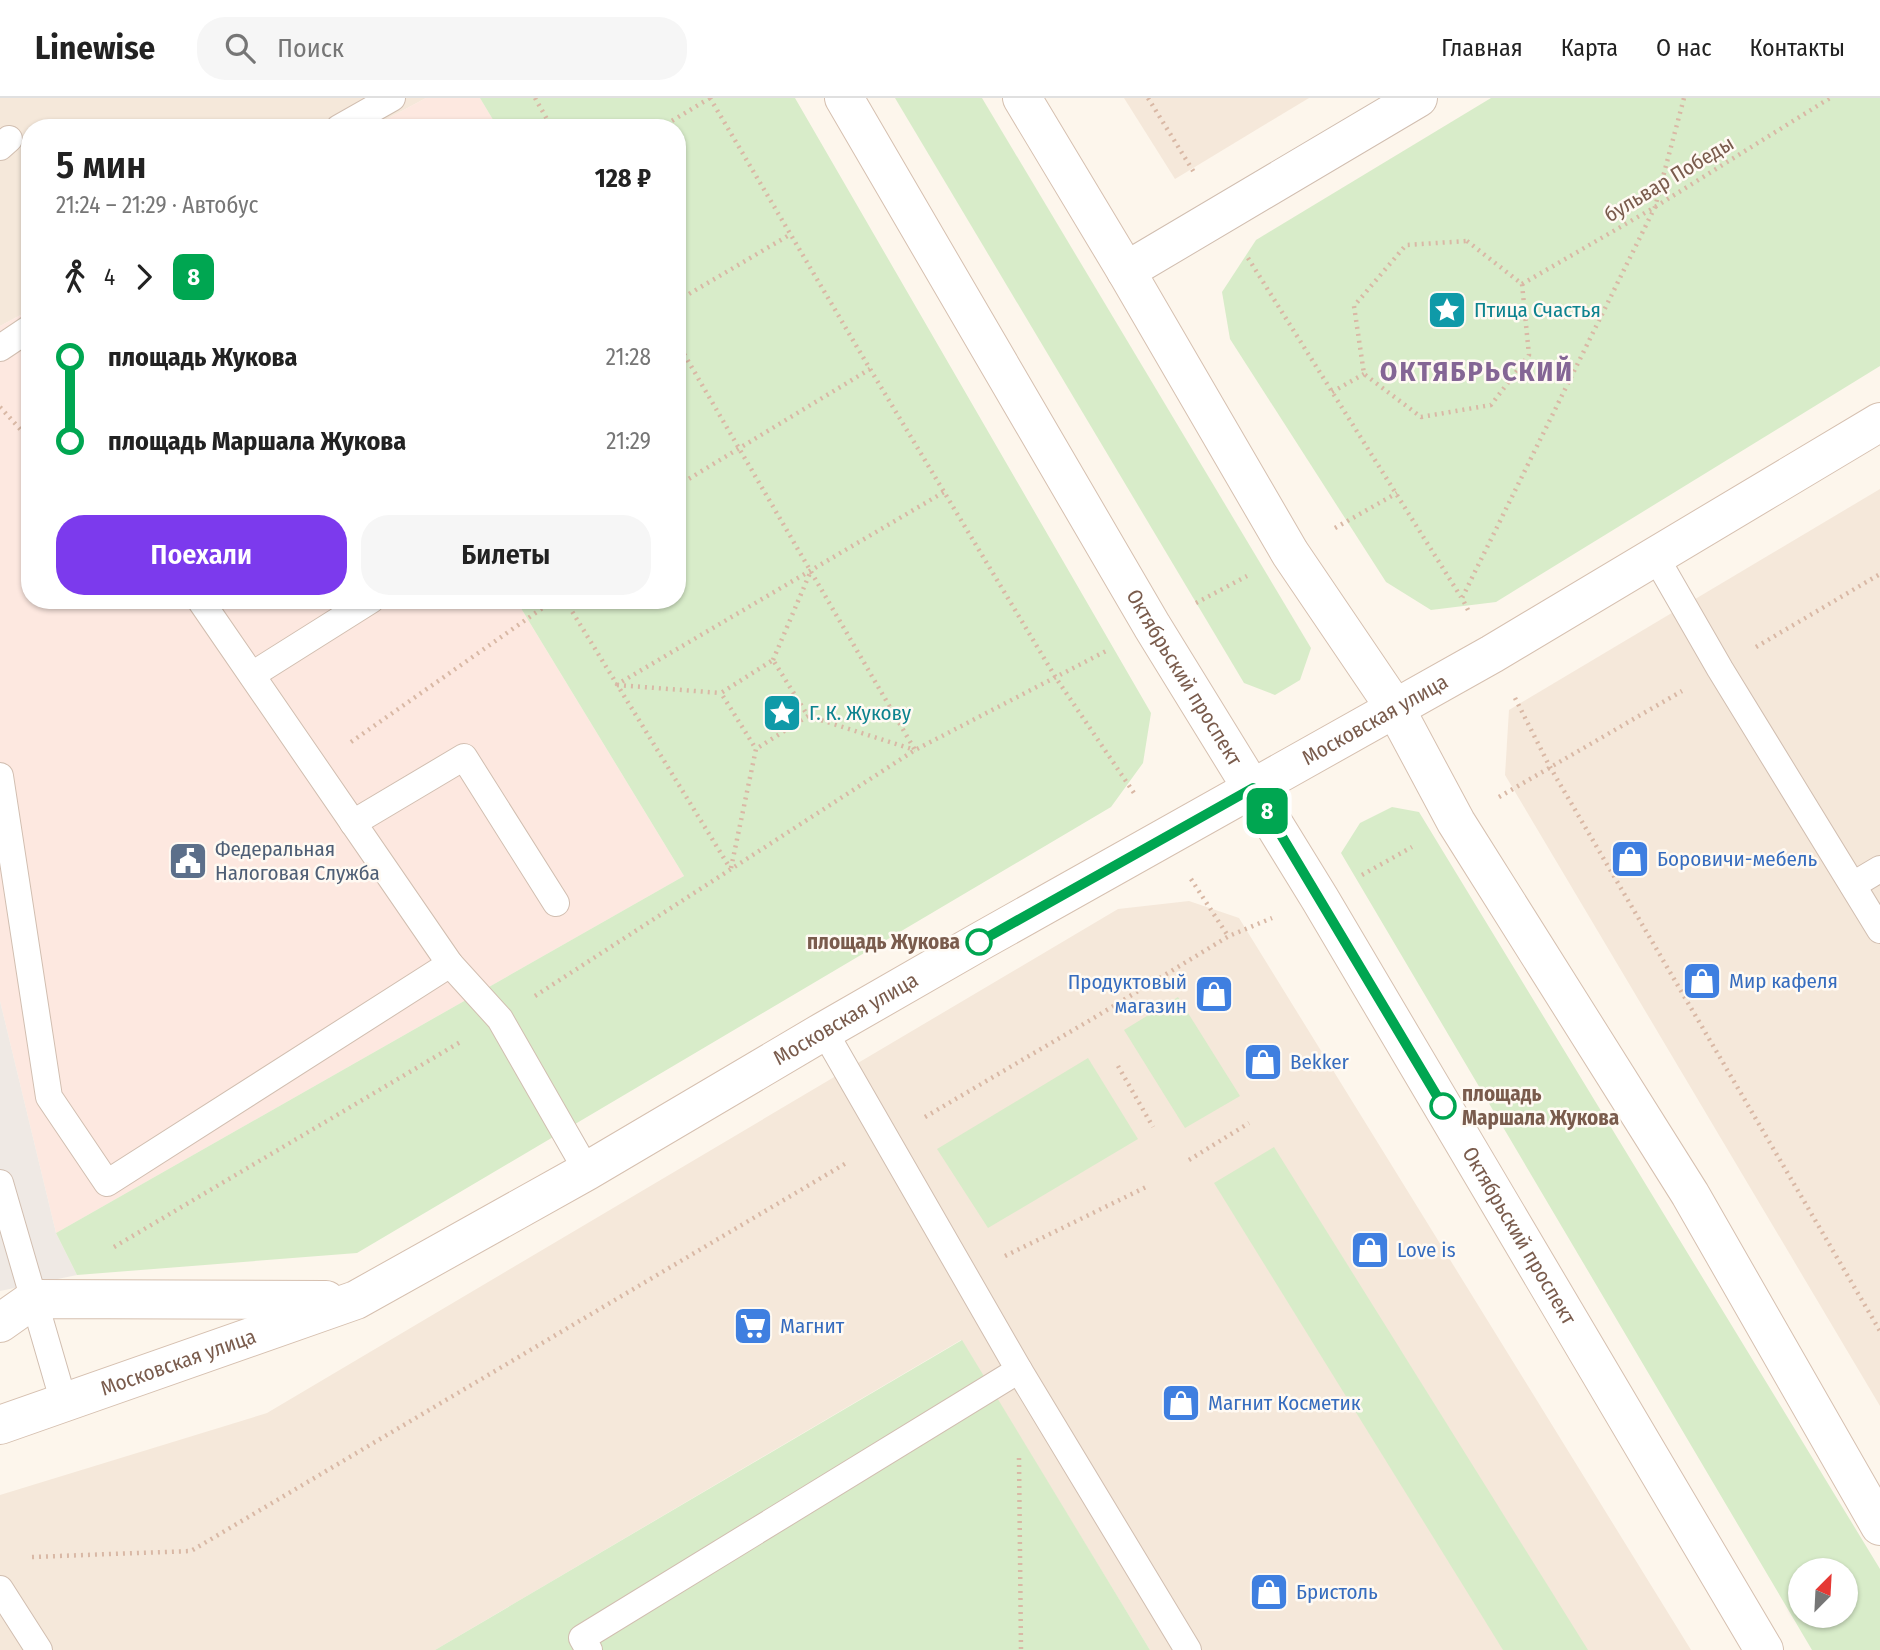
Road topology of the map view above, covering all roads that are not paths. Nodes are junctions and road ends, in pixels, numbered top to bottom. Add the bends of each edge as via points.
1 (392, 98) edge
2 (844, 98) edge
3 (1022, 98) edge
4 (1418, 98) edge
5 (347, 114) edge
6 (1126, 271) junction
7 (21, 334) edge
8 (0, 348) edge
9 (1880, 422) edge
10 (1655, 556) junction
11 (206, 609) edge
12 (357, 609) edge
13 (252, 675) junction
14 (1395, 708) junction
15 (0, 776) edge
16 (1253, 788) junction
17 (354, 823) junction
18 (1880, 869) edge
19 (1853, 885) junction
20 (556, 903) dead end
21 (1880, 930) edge
22 (450, 964) junction
23 (824, 1031) junction
24 (587, 1171) junction
25 (0, 1183) edge
26 (34, 1300) junction
27 (356, 1300) junction
28 (0, 1323) edge
29 (1019, 1370) junction
30 (64, 1403) junction
31 (0, 1425) edge
32 (1880, 1526) edge
33 (0, 1589) edge
34 (39, 1650) edge
35 (589, 1650) edge
36 (1188, 1650) edge
37 (1764, 1650) edge

1 - 5 lane
2 - 16 main road, Октябрьский проспект via 1152,626
3 - 6 main road
4 - 6 main road
6 - 14 main road via 1290,554
7 - 8 lane
9 - 10 main road, Московская улица
10 - 14 main road, Московская улица
10 - 19 lane
11 - 13 lane
12 - 13 lane
13 - 17 lane
14 - 16 main road, Московская улица
14 - 32 main road via 1456,822 1690,1194
15 - 22 lane via 49,1097 107,1183
16 - 23 main road, Московская улица
16 - 37 main road, Октябрьский проспект
17 - 20 lane via 464,757
17 - 22 lane
18 - 19 lane
19 - 21 lane
22 - 24 lane via 500,1019
23 - 24 main road, Московская улица
23 - 29 lane
24 - 27 main road, Московская улица
25 - 26 lane
26 - 27 main road, Московская улица
26 - 28 main road
26 - 30 lane
27 - 30 main road, Московская улица
29 - 35 lane via 582,1638
29 - 36 lane
30 - 31 main road, Московская улица
33 - 34 lane

